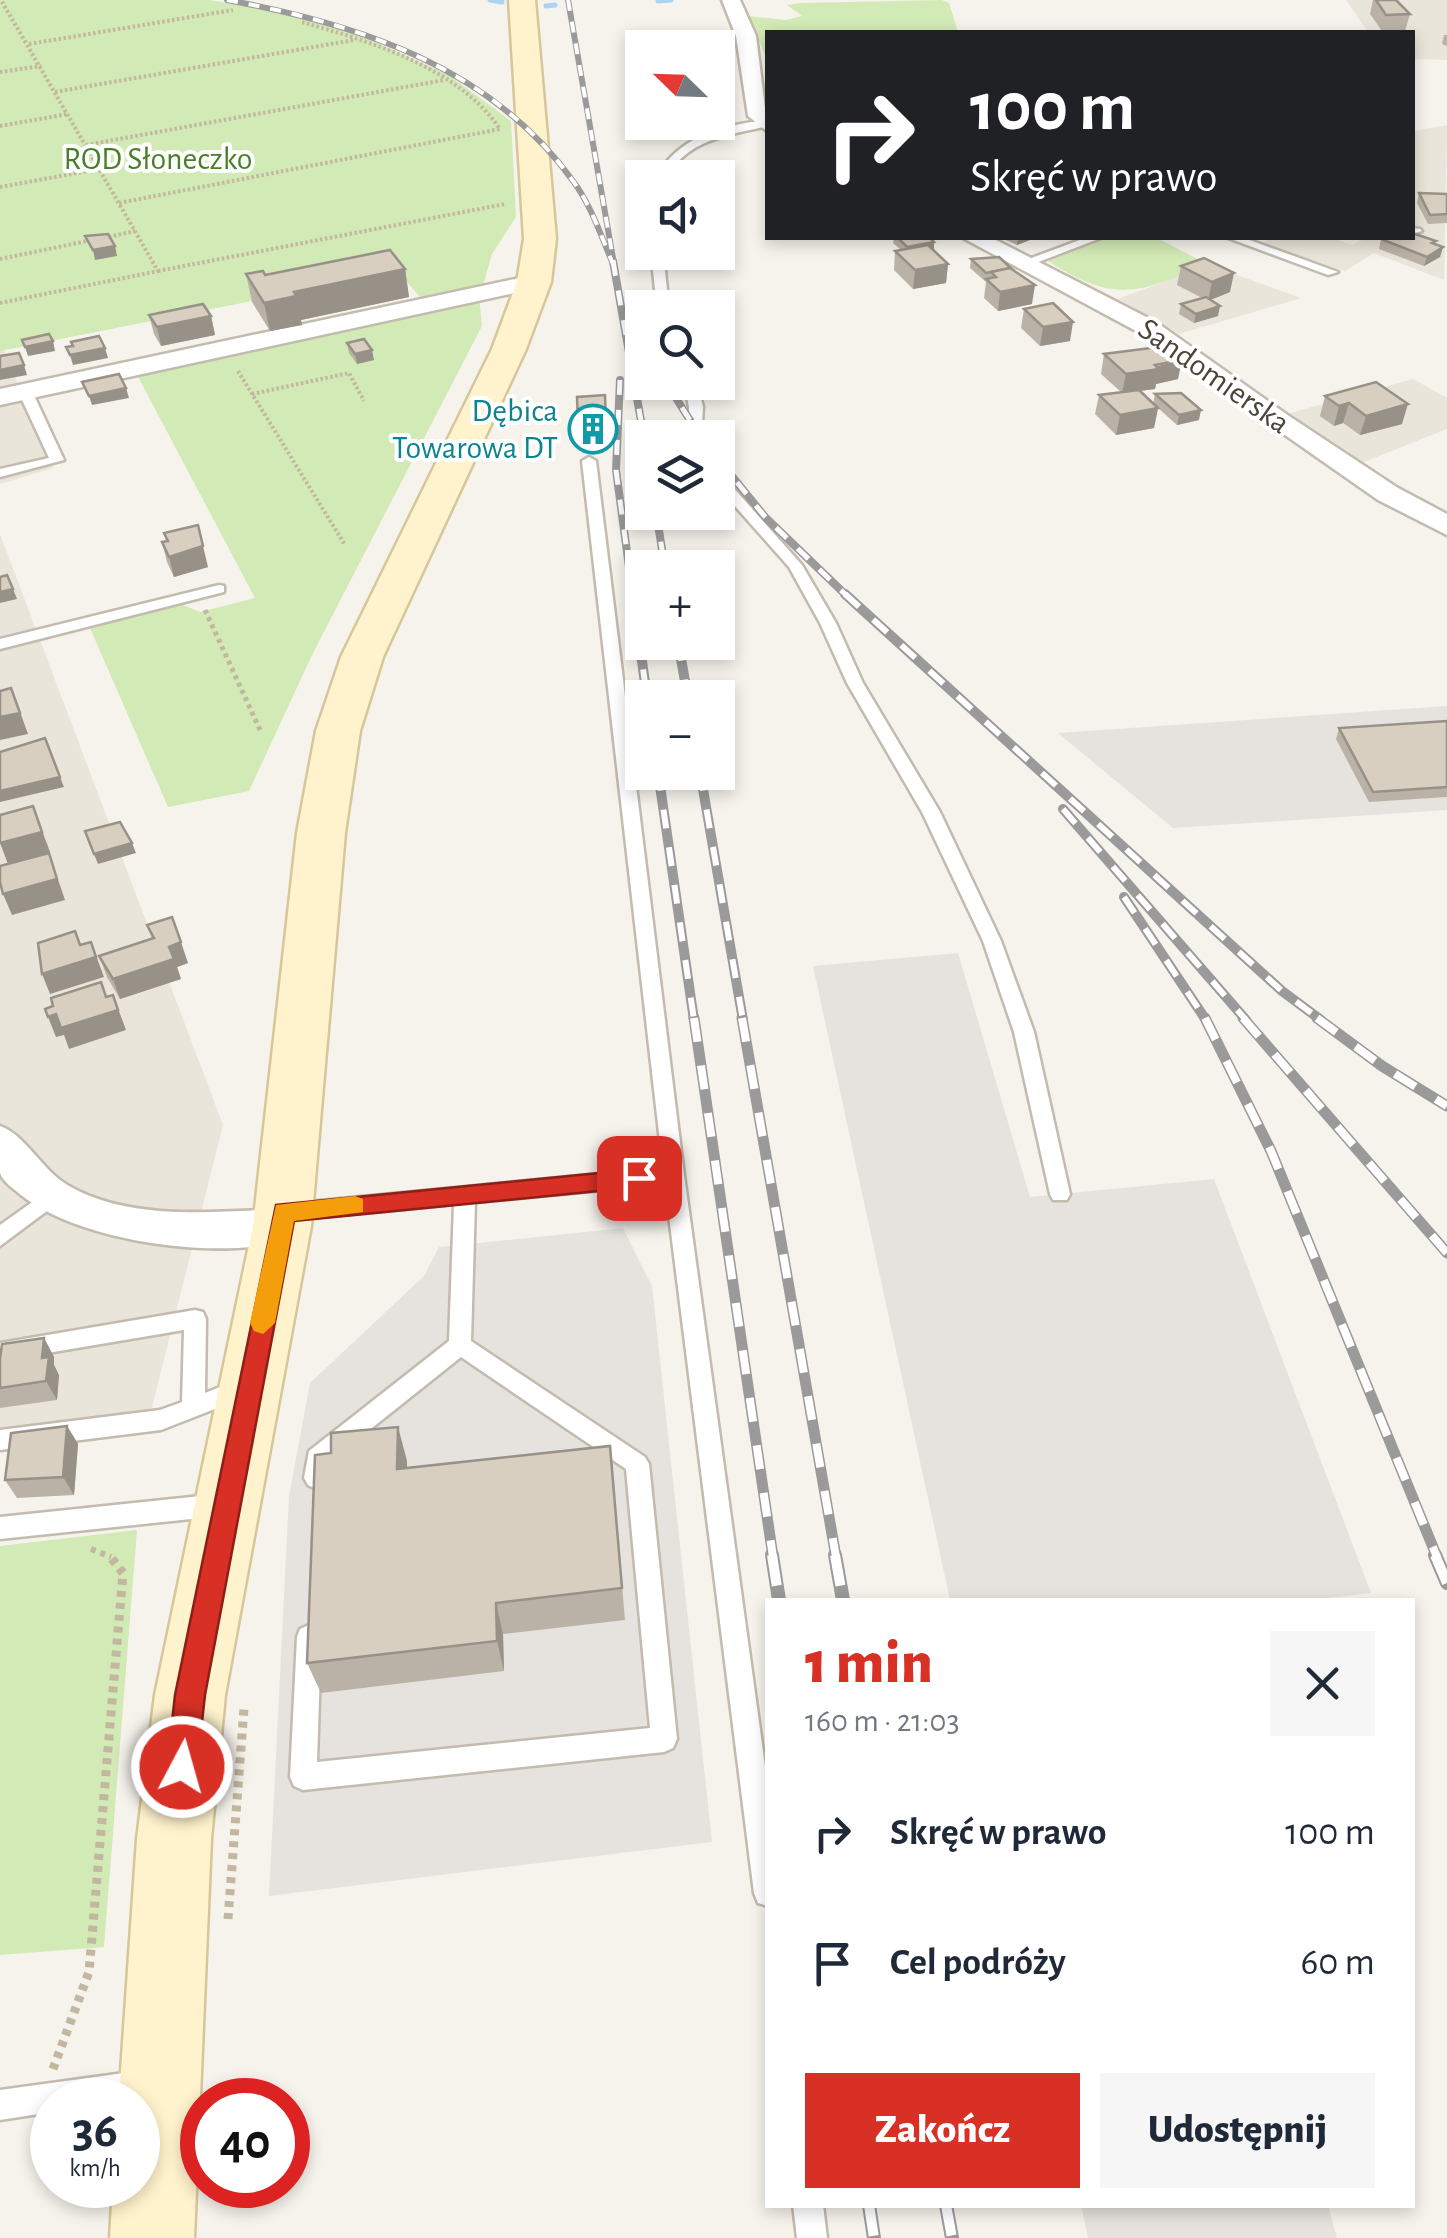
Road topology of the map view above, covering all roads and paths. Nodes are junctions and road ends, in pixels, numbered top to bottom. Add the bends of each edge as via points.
1 (1, 0) edge
2 (522, 0) edge
3 (731, 1) edge
4 (233, 10) dead end
5 (13, 19) junction
6 (0, 21) edge
7 (302, 22) dead end
8 (358, 39) junction
9 (28, 44) junction
10 (41, 66) junction
11 (0, 72) edge
12 (444, 80) junction
13 (55, 92) junction
14 (68, 114) junction
15 (765, 123) edge
16 (765, 124) edge
17 (0, 126) edge
18 (86, 145) junction
19 (666, 160) edge
20 (99, 168) junction
21 (0, 187) edge
22 (119, 203) junction
23 (506, 204) dead end
24 (135, 231) junction
25 (979, 240) edge
26 (1089, 240) edge
27 (1240, 240) edge
28 (0, 259) edge
29 (1024, 263) junction
30 (158, 271) junction
31 (1332, 272) dead end
32 (534, 282) junction
33 (0, 303) edge
34 (225, 348) junction
35 (12, 394) edge
36 (252, 394) junction
37 (364, 402) dead end
38 (589, 460) dead end
39 (0, 473) edge
40 (735, 498) edge
41 (1447, 526) edge
42 (345, 545) dead end
43 (219, 589) dead end
44 (198, 594) junction
45 (0, 644) edge
46 (262, 732) dead end
47 (0, 1142) edge
48 (674, 1174) junction
49 (1060, 1194) dead end
50 (465, 1195) junction
51 (52, 1196) junction
52 (283, 1219) junction
53 (0, 1238) edge
54 (460, 1345) junction
55 (0, 1352) edge
56 (222, 1396) junction
57 (0, 1440) edge
58 (315, 1498) edge
59 (227, 1504) junction
60 (0, 1528) edge
61 (74, 1550) dead end
62 (310, 1618) edge
63 (244, 1704) dead end
64 (765, 1870) edge
65 (228, 1921) dead end
66 (49, 2078) edge
67 (162, 2082) joint
68 (30, 2102) edge
69 (0, 2106) edge
70 (808, 2208) edge
71 (152, 2238) edge
72 (812, 2238) edge

1 - 5 path
2 - 32 street via 540,239
3 - 15 street via 746,36 758,116
4 - 9 path
5 - 6 path
5 - 9 path
7 - 8 path
8 - 12 path
8 - 13 path
9 - 10 path
10 - 11 path
10 - 13 path
12 - 18 path
12 - 22 path via 500,129
13 - 14 path
14 - 17 path
14 - 18 path
16 - 19 lane via 681,148
18 - 20 path
20 - 21 path
20 - 22 path
22 - 24 path
23 - 30 path
24 - 28 path
24 - 30 path
25 - 29 street, Sandomierska
26 - 29 lane
27 - 31 lane
29 - 41 street, Sandomierska via 1147,327 1388,494
30 - 33 path
32 - 34 street
32 - 52 street via 362,656 338,731
34 - 35 street
34 - 36 path
35 - 39 lane via 57,460
36 - 37 path via 349,373
36 - 42 path
38 - 48 lane
40 - 49 lane via 795,565 931,812 992,941 1024,1032
43 - 44 lane
44 - 45 lane
44 - 46 path
47 - 51 street
48 - 50 lane
48 - 64 lane
50 - 52 lane
50 - 54 lane
51 - 52 street via 126,1224 211,1230
51 - 53 lane
52 - 56 street
54 - 58 lane via 317,1458
54 - 62 lane via 637,1464 664,1739 303,1777
55 - 56 lane via 196,1319
56 - 57 lane via 161,1420
56 - 59 street
59 - 60 lane
59 - 67 street via 190,1695 174,1839
61 - 66 path via 106,1552 123,1573 89,1972
63 - 65 path
67 - 71 street
68 - 69 lane
70 - 72 lane

